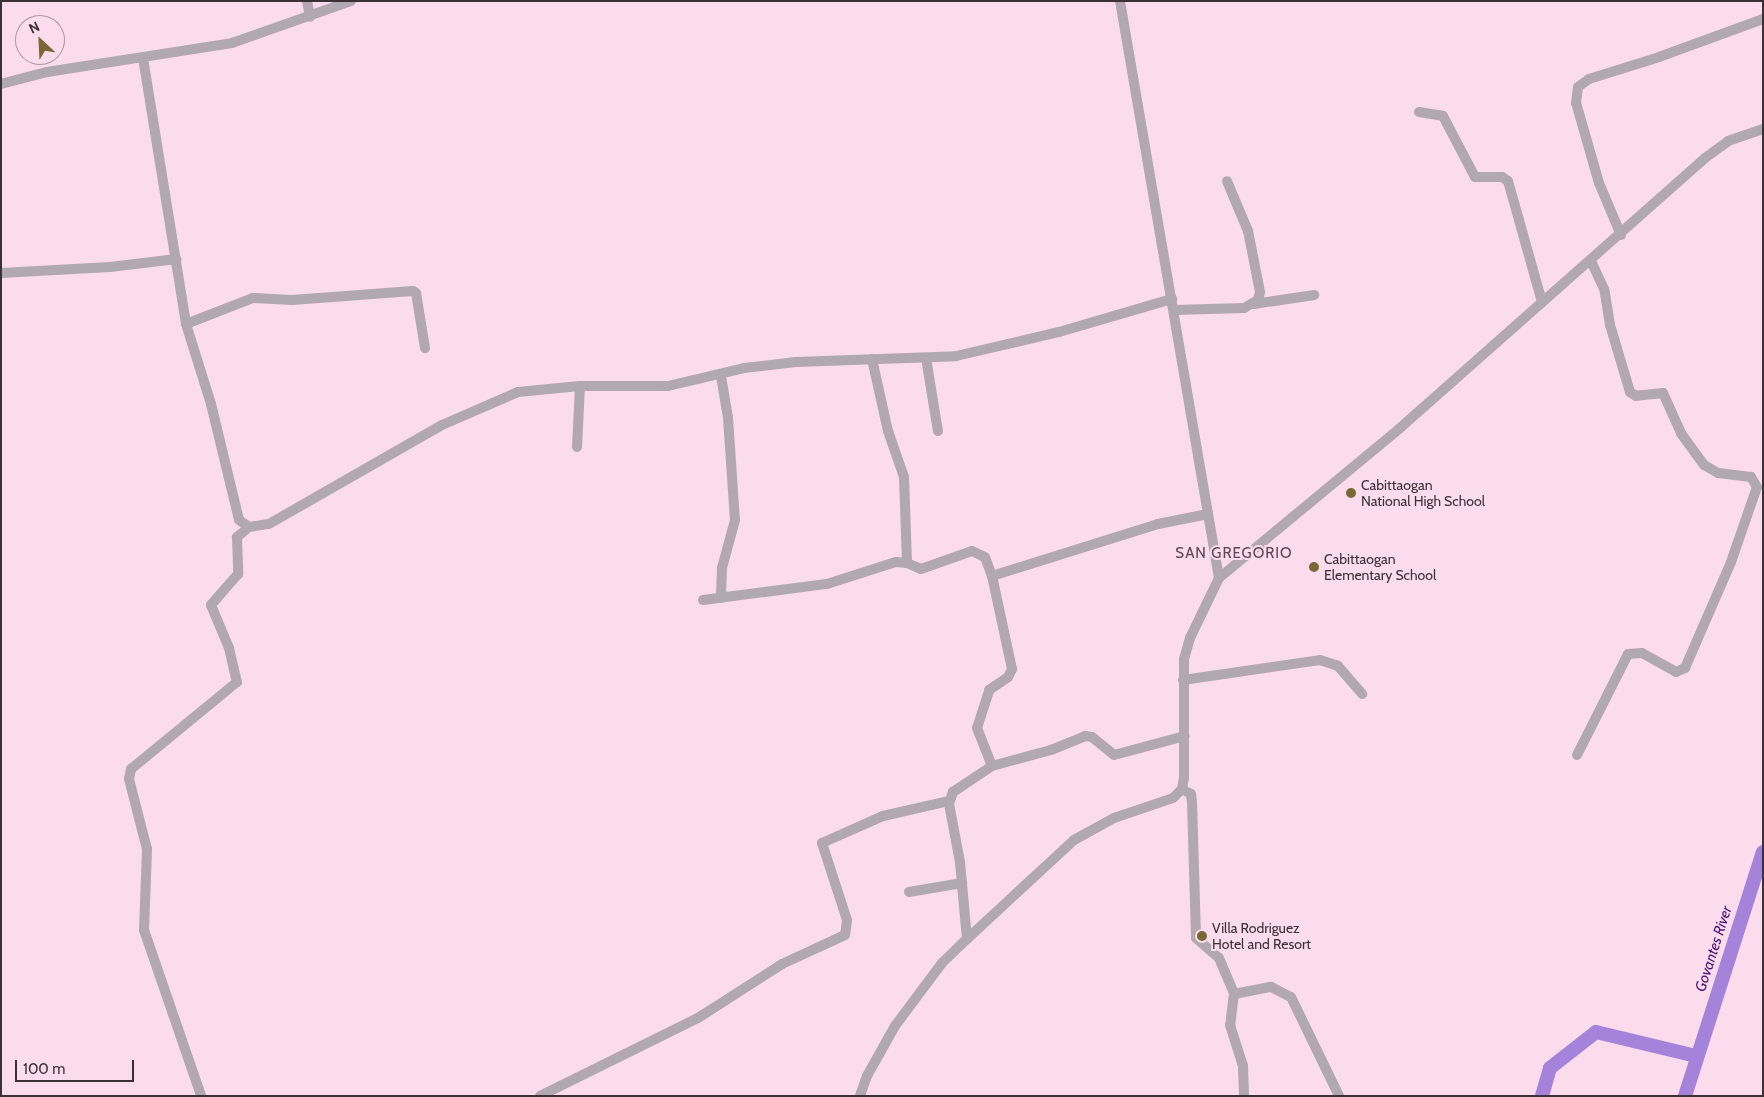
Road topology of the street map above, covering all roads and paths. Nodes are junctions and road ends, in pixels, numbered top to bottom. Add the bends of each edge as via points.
1 (307, 1) edge
2 (351, 1) edge
3 (1120, 1) edge
4 (310, 17) junction
5 (1763, 19) edge
6 (143, 58) junction
7 (1, 84) edge
8 (1419, 112) dead end
9 (1763, 129) edge
10 (1227, 181) dead end
11 (1621, 235) junction
12 (176, 259) junction
13 (1591, 261) junction
14 (1, 273) edge
15 (1314, 295) dead end
16 (1172, 299) junction
17 (1542, 302) junction
18 (1254, 304) junction
19 (1174, 310) junction
20 (186, 324) junction
21 (425, 348) dead end
22 (926, 358) junction
23 (872, 359) junction
24 (721, 376) junction
25 (580, 386) junction
26 (938, 431) dead end
27 (577, 447) dead end
28 (1208, 514) junction
29 (248, 528) junction
30 (907, 562) junction
31 (992, 576) junction
32 (1219, 578) junction
33 (721, 598) junction
34 (703, 600) dead end
35 (1183, 680) junction
36 (1362, 694) dead end
37 (1185, 736) junction
38 (1577, 755) dead end
39 (992, 766) junction
40 (1182, 789) junction
41 (949, 801) junction
42 (962, 883) junction
43 (909, 892) dead end
44 (967, 939) junction
45 (1234, 994) junction
46 (201, 1096) edge
47 (540, 1096) edge
48 (860, 1096) edge
49 (1244, 1096) edge
50 (1339, 1096) edge

1 - 4 street
2 - 4 street
3 - 16 street
4 - 6 street via 232,43
5 - 11 street via 1589,79 1578,88 1576,103 1599,182
6 - 7 street via 47,72
6 - 12 street
8 - 17 street via 1444,116 1475,177 1502,177 1508,181
9 - 11 street via 1718,148
10 - 18 street via 1248,231 1260,292
11 - 13 street
12 - 14 street via 110,267
12 - 20 street
13 - 17 street
13 - 38 street via 1604,289 1610,325 1630,392 1636,396 1663,393 1681,433 1704,465 1718,473 1751,477 1757,487 1731,562 1685,668 1676,672 1642,653 1628,654 1621,662
15 - 18 street
16 - 19 street
16 - 22 street via 976,352
17 - 32 street via 1379,446
18 - 19 street via 1244,308
19 - 28 street
20 - 21 street via 253,298 292,300 413,291 416,293
20 - 29 street via 214,413 239,520
22 - 23 street
22 - 26 street
23 - 24 street via 778,363
23 - 30 street via 888,431 904,477
24 - 25 street via 668,386
24 - 33 street via 728,418 735,520 722,568
25 - 27 street
25 - 29 street via 518,392 475,408 269,524
28 - 31 street via 1158,524
28 - 32 street
29 - 46 street via 237,537 238,574 211,605 229,648 237,682 131,769 129,780 147,849 144,930
30 - 31 street via 921,570 976,551 984,557
30 - 33 street via 883,565 827,584
31 - 39 street via 1012,669 1008,677 988,690 977,728
32 - 35 street via 1190,638
33 - 34 street
35 - 36 street via 1320,660 1338,666
35 - 37 street
37 - 39 street via 1114,756 1092,737 1085,736 1051,750
37 - 40 street
39 - 41 street via 953,792
40 - 44 street via 1173,798 1114,818 1074,840
40 - 45 street via 1191,794 1192,802 1196,938 1219,958
41 - 42 street
41 - 47 street via 882,816 822,843 847,920 845,935 796,956 698,1018
42 - 43 street
42 - 44 street
44 - 48 street via 942,963 896,1026 867,1076
45 - 49 street via 1230,1025 1243,1066
45 - 50 street via 1261,987 1286,992

